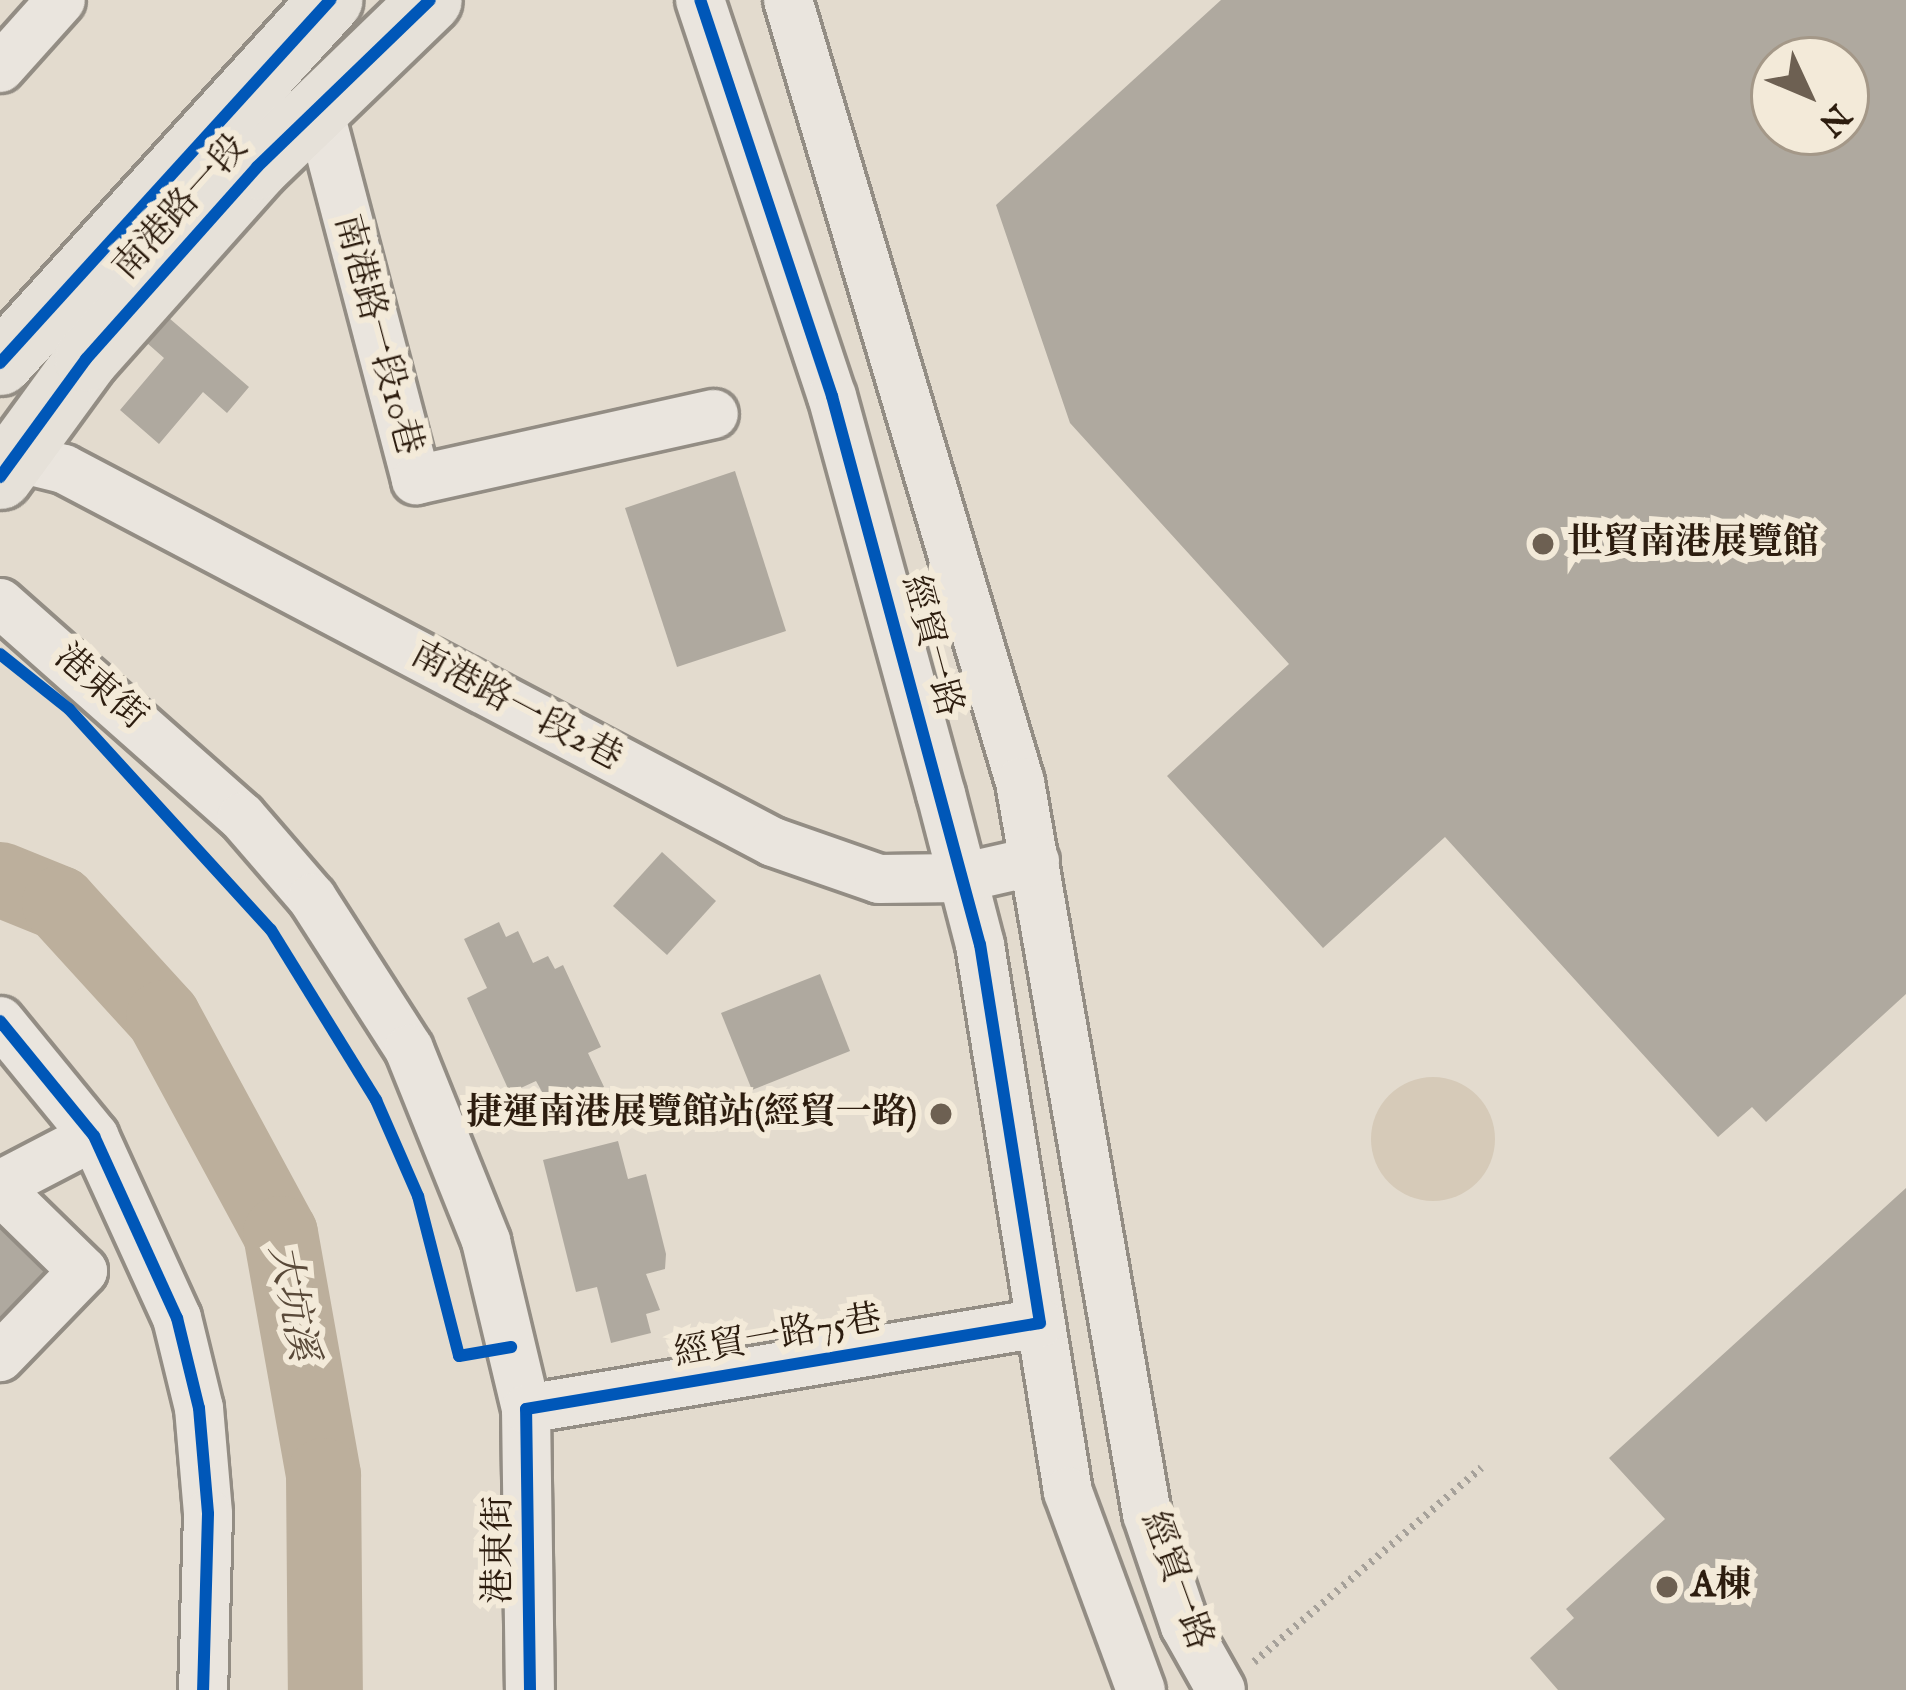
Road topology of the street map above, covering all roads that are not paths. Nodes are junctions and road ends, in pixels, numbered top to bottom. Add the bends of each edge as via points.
1 (61, 0) edge
2 (330, 0) edge
3 (430, 0) edge
4 (700, 0) edge
5 (788, 0) edge
6 (0, 68) edge
7 (317, 102) junction
8 (0, 363) edge
9 (714, 415) dead end
10 (8, 467) edge
11 (0, 602) edge
12 (1035, 861) junction
13 (961, 878) junction
14 (0, 1021) edge
15 (94, 1136) junction
16 (0, 1187) edge
17 (1040, 1323) junction
18 (0, 1357) edge
19 (526, 1409) junction
20 (1237, 1677) edge
21 (203, 1690) edge
22 (530, 1690) edge
23 (1141, 1690) edge

1 - 6 street
2 - 8 main road, 南港路一段
3 - 7 main road, 南港路一段
4 - 13 street, 經貿一路 via 832,396
5 - 12 street, 經貿一路 via 1020,782
7 - 9 street, 南港路一段10巷 via 416,480
7 - 10 main road, 南港路一段 via 86,359
10 - 13 street, 南港路一段2巷 via 64,469 773,842 879,879
11 - 19 street, 港東街 via 242,817 368,978 453,1144
12 - 13 street, 南港路一段2巷
12 - 20 street, 經貿一路 via 1147,1514 1185,1626
13 - 17 street, 經貿一路 via 980,945
14 - 15 street
15 - 16 street
15 - 21 street via 157,1259 199,1408 208,1514
16 - 18 street via 83,1271
17 - 19 street, 經貿一路75巷
17 - 23 street, 經貿一路 via 1068,1492
19 - 22 street, 港東街

